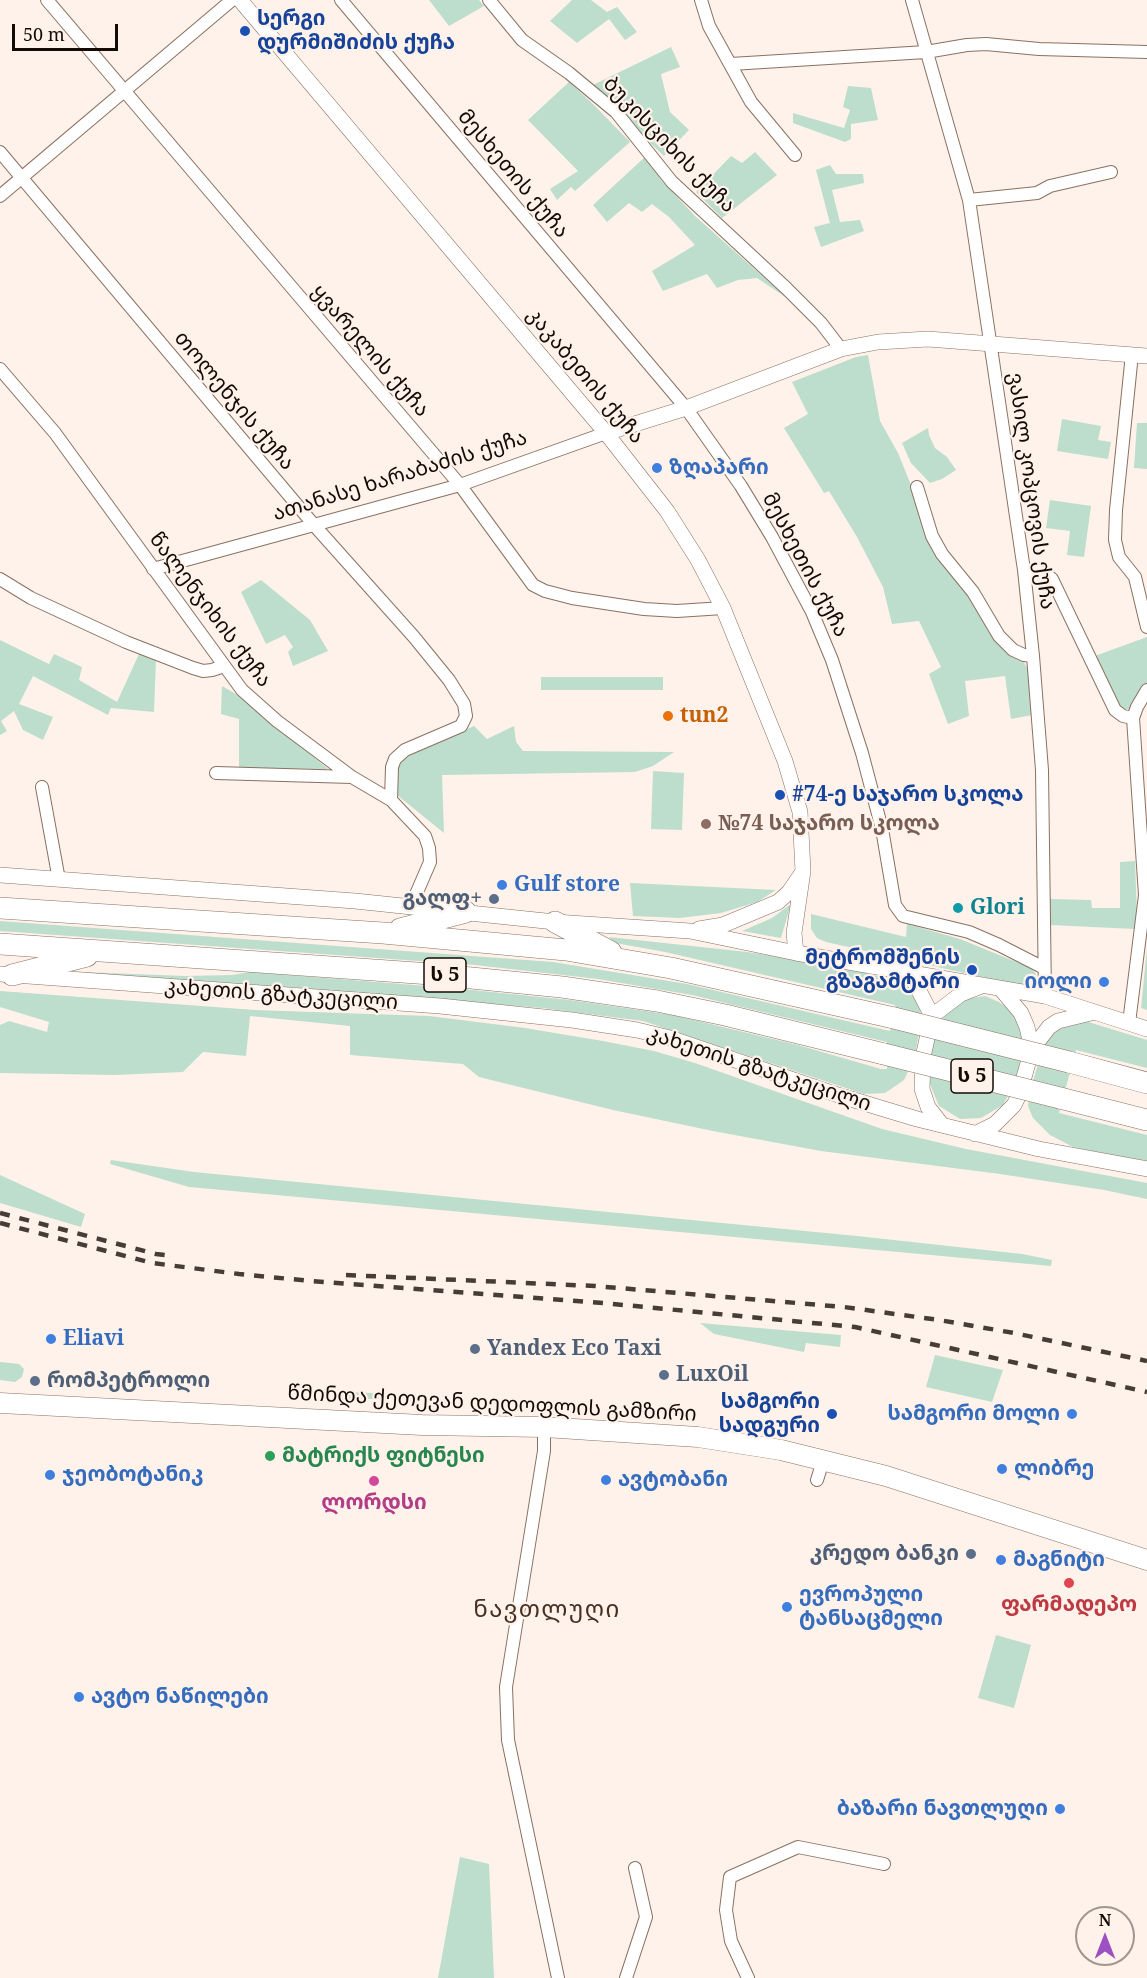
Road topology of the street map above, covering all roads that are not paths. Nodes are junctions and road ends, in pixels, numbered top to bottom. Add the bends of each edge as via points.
1 (47, 0) edge
2 (232, 0) edge
3 (240, 0) edge
4 (341, 0) edge
5 (489, 0) edge
6 (701, 0) edge
7 (912, 0) edge
8 (926, 52) junction
9 (1147, 52) edge
10 (731, 64) junction
11 (124, 90) junction
12 (0, 152) edge
13 (795, 155) dead end
14 (1111, 172) dead end
15 (22, 178) junction
16 (0, 196) edge
17 (969, 200) junction
18 (990, 344) junction
19 (841, 349) junction
20 (1139, 355) edge
21 (0, 369) edge
22 (686, 408) junction
23 (606, 433) junction
24 (460, 485) junction
25 (917, 487) dead end
26 (314, 525) junction
27 (153, 569) junction
28 (1024, 570) junction
29 (0, 579) edge
30 (723, 608) junction
31 (1147, 627) edge
32 (1033, 656) junction
33 (224, 666) junction
34 (1147, 690) edge
35 (1133, 718) junction
36 (1141, 737) edge
37 (216, 773) dead end
38 (352, 777) junction
39 (42, 787) dead end
40 (391, 801) junction
41 (803, 871) junction
42 (0, 875) edge
43 (59, 880) junction
44 (1146, 895) edge
45 (411, 906) junction
46 (0, 908) edge
47 (466, 912) junction
48 (555, 922) junction
49 (690, 931) junction
50 (383, 933) junction
51 (0, 944) edge
52 (106, 951) junction
53 (796, 953) junction
54 (625, 959) junction
55 (1044, 968) junction
56 (900, 970) junction
57 (6, 975) edge
58 (984, 985) junction
59 (1000, 988) junction
60 (1045, 996) junction
61 (1092, 1013) junction
62 (932, 1016) junction
63 (1129, 1023) junction
64 (1147, 1029) edge
65 (1032, 1049) junction
66 (1147, 1083) edge
67 (1147, 1120) edge
68 (942, 1125) junction
69 (975, 1134) junction
70 (1147, 1169) edge
71 (0, 1403) edge
72 (544, 1427) junction
73 (823, 1461) junction
74 (817, 1480) dead end
75 (1147, 1560) edge
76 (884, 1864) dead end
77 (635, 1868) dead end
78 (631, 1975) edge
79 (558, 1978) edge
80 (747, 1978) edge

1 - 11 street, ყვარელის ქუჩა
2 - 11 street
3 - 23 street, კაკაბეთის ქუჩა
4 - 22 street, მესხეთის ქუჩა
5 - 19 street, ბუკისციხის ქუჩა via 522,40 616,112 672,182 786,288
6 - 10 street via 709,26
7 - 8 street, ვასილ კოპცოვის ქუჩა
8 - 9 street via 986,44
8 - 10 street
8 - 17 street, ვასილ კოპცოვის ქუჩა
10 - 13 street via 751,102
11 - 15 street
11 - 24 street, ყვარელის ქუჩა
12 - 15 street, თოლენჯის ქუჩა
14 - 17 street via 1036,193
15 - 16 street
15 - 26 street, თოლენჯის ქუჩა
17 - 18 street, ვასილ კოპცოვის ქუჩა
18 - 19 street, ათანასე ხარაბაძის ქუჩა via 928,339
18 - 20 street, ათანასე ხარაბაძის ქუჩა
18 - 28 street, ვასილ კოპცოვის ქუჩა
19 - 22 street, ათანასე ხარაბაძის ქუჩა
20 - 31 street via 1115,540 1119,557 1135,577
21 - 27 street, წალენჯიხის ქუჩა via 55,433
22 - 23 street, ათანასე ხარაბაძის ქუჩა
22 - 55 street, მესხეთის ქუჩა via 772,537 822,636 865,764 882,829 895,904 903,915 969,932
23 - 24 street, ათანასე ხარაბაძის ქუჩა
23 - 30 street, კაკაბეთის ქუჩა via 682,534
24 - 26 street, ათანასე ხარაბაძის ქუჩა
24 - 30 street, ყვარელის ქუჩა via 534,585 545,591 644,609
25 - 32 street via 932,536 942,554 973,592 999,636 1013,650
26 - 27 street, ათანასე ხარაბაძის ქუჩა
26 - 40 street, თოლენჯის ქუჩა via 414,637 449,680 466,709 461,726 405,750 395,759
27 - 33 street, წალენჯიხის ქუჩა
28 - 32 street, ვასილ კოპცოვის ქუჩა
28 - 35 street via 1045,573 1052,579 1115,710
29 - 33 street via 31,598 193,668 202,671
30 - 41 street, კაკაბეთის ქუჩა via 785,761 800,812
32 - 55 street, ვასილ კოპცოვის ქუჩა via 1042,770
33 - 38 street, წალენჯიხის ქუჩა via 242,690 277,721
34 - 35 street
35 - 36 street
36 - 44 street
37 - 38 street
38 - 40 street, წალენჯიხის ქუჩა
39 - 43 street
40 - 45 street, წალენჯიხის ქუჩა via 425,836 429,848 430,862
41 - 49 street via 778,902 723,925
41 - 53 street, კაკაბეთის ქუჩა via 794,933
42 - 43 street
43 - 45 street
44 - 63 street
45 - 47 street
46 - 50 highway, ს 5
47 - 48 street
47 - 50 highway
48 - 49 street
48 - 54 highway
49 - 53 street
50 - 54 highway, ს 5
51 - 52 highway, კახეთის გზატკეცილი / ს 5
52 - 57 highway
52 - 67 highway, კახეთის გზატკეცილი / ს 5, bridge via 431,974 647,1000
53 - 56 street
54 - 66 highway, ს 5, bridge via 894,1018
55 - 60 street, ვასილ კოპცოვის ქუჩა
56 - 58 street
56 - 62 street via 915,983
57 - 68 street, კახეთის გზატკეცილი via 441,1006 608,1025 655,1034
58 - 59 street
58 - 62 street via 961,994
59 - 60 street
59 - 65 street via 1021,1013
60 - 61 street
61 - 63 street
61 - 65 street via 1058,1021
62 - 68 street via 923,1057 922,1089 928,1107
63 - 64 street
65 - 69 street via 1014,1105 995,1124
68 - 69 street, კახეთის გზატკეცილი
69 - 70 street, კახეთის გზატკეცილი
71 - 72 main road, წმინდა ქეთევან დედოფლის გამზირი
72 - 73 main road, წმინდა ქეთევან დედოფლის გამზირი via 698,1437 782,1450
72 - 79 street via 544,1451 506,1687 508,1740
73 - 74 street
73 - 75 main road, წმინდა ქეთევან დედოფლის გამზირი via 886,1476
76 - 80 street via 798,1847 730,1877 726,1910 731,1941
77 - 78 street via 646,1917

